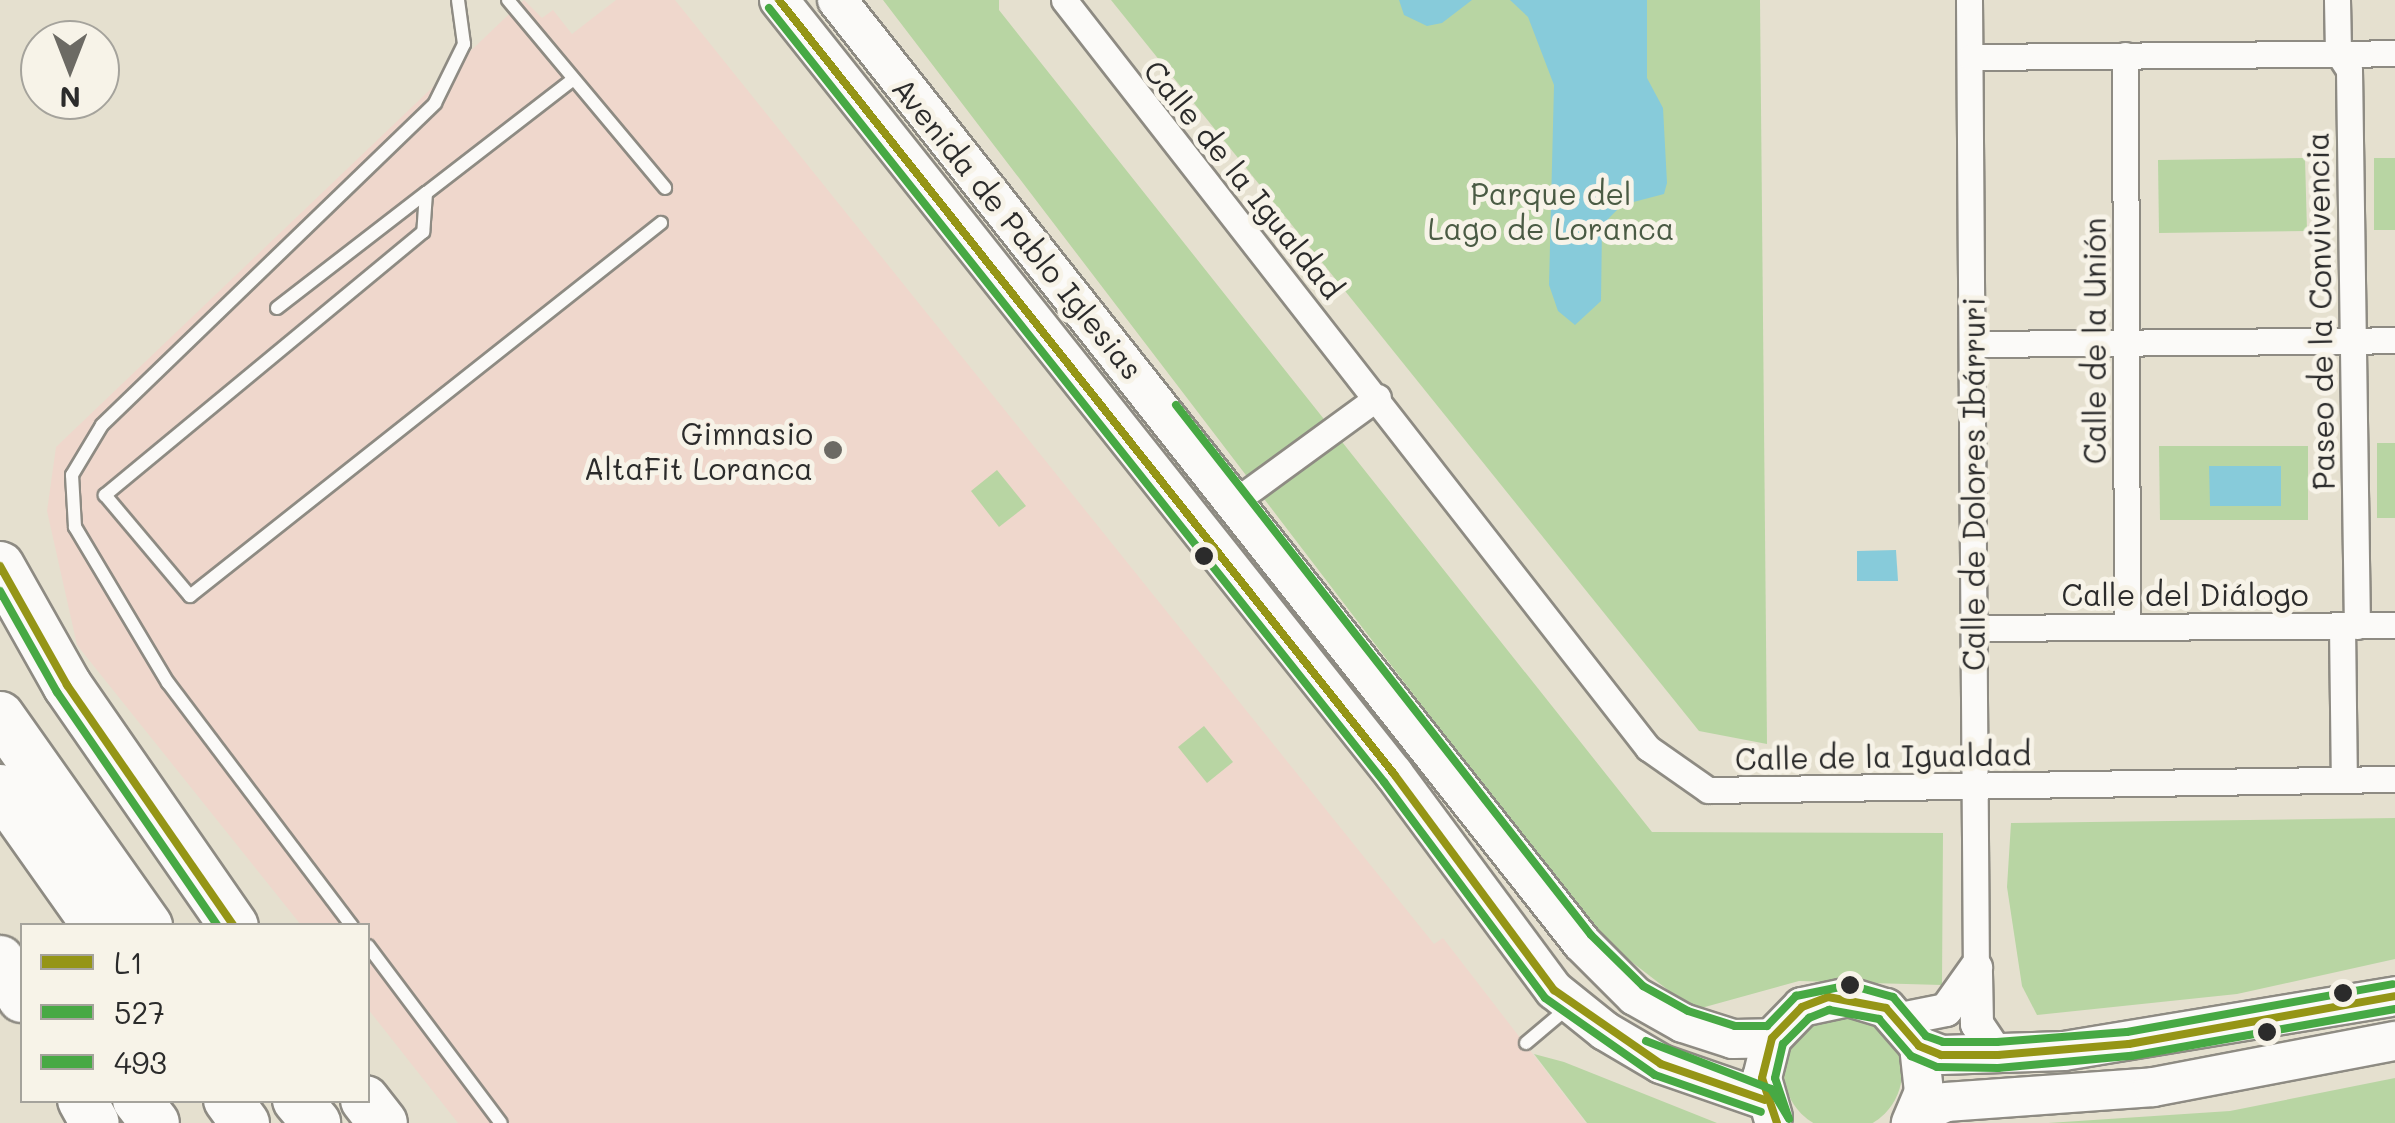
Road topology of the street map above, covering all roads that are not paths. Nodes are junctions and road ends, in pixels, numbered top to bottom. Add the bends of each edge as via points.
1 (458, 0) edge
2 (508, 0) edge
3 (780, 0) edge
4 (837, 0) edge
5 (1064, 0) edge
6 (1969, 0) edge
7 (2337, 0) edge
8 (2338, 53) junction
9 (2395, 53) edge
10 (2125, 55) junction
11 (1970, 56) junction
12 (574, 79) junction
13 (665, 188) dead end
14 (426, 193) junction
15 (661, 223) dead end
16 (277, 308) dead end
17 (2353, 340) junction
18 (2395, 340) edge
19 (2126, 342) junction
20 (1972, 344) junction
21 (1378, 397) junction
22 (1234, 502) junction
23 (0, 566) edge
24 (0, 594) edge
25 (2349, 625) junction
26 (2395, 625) edge
27 (2127, 627) junction
28 (1975, 628) junction
29 (0, 716) edge
30 (2395, 778) edge
31 (2344, 780) junction
32 (1975, 788) junction
33 (0, 789) edge
34 (95, 923) edge
35 (146, 923) edge
36 (198, 923) edge
37 (232, 923) edge
38 (350, 923) edge
39 (0, 928) edge
40 (370, 949) edge
41 (20, 953) edge
42 (0, 960) edge
43 (1976, 968) junction
44 (20, 995) edge
45 (2395, 996) edge
46 (1572, 1005) junction
47 (1910, 1032) junction
48 (1772, 1038) junction
49 (2395, 1041) edge
50 (1526, 1043) dead end
51 (1998, 1056) junction
52 (299, 1103) edge
53 (367, 1103) edge
54 (1996, 1111) edge
55 (1771, 1112) edge
56 (1913, 1120) edge
57 (316, 1123) edge
58 (383, 1123) edge
59 (501, 1123) edge

1 - 38 lane via 464,44 435,103 102,425 72,475 75,527 168,683
2 - 12 lane
3 - 46 main road, Avenida de Pablo Iglesias
4 - 22 main road, Avenida de Pablo Iglesias
5 - 21 street, Calle de la Igualdad
6 - 11 street, Calle de Dolores Ibárruri
7 - 8 street, Paseo de la Convivencia
8 - 9 street
8 - 10 street
8 - 17 street, Paseo de la Convivencia via 2349,70
10 - 11 street
10 - 19 street, Calle de la Unión
11 - 20 street, Calle de Dolores Ibárruri
12 - 13 lane
12 - 14 lane
14 - 15 lane via 423,232 105,495 190,596
14 - 16 lane
17 - 18 street
17 - 19 street
17 - 25 street, Paseo de la Convivencia
19 - 20 street
19 - 27 street, Calle de la Unión
20 - 28 street, Calle de Dolores Ibárruri
21 - 22 street
21 - 32 street, Calle de la Igualdad via 1648,748 1708,790
22 - 48 main road, Avenida de Pablo Iglesias via 1582,943 1635,996 1684,1023 1733,1039
23 - 37 highway via 67,685
24 - 36 highway via 95,764
25 - 26 street, Calle del Diálogo
25 - 27 street, Calle del Diálogo
25 - 31 street, Paseo de la Convivencia
27 - 28 street, Calle del Diálogo
28 - 32 street, Calle de Dolores Ibárruri
29 - 35 highway
30 - 31 street, Calle de la Igualdad
31 - 32 street, Calle de la Igualdad
32 - 43 street, Calle de Dolores Ibárruri
33 - 34 highway
39 - 41 highway
40 - 59 lane
42 - 44 highway
43 - 47 street via 1946,1010
43 - 51 street, Calle de Dolores Ibárruri via 1977,1024
45 - 51 main road via 2128,1044
46 - 50 lane
46 - 55 main road, Avenida de Pablo Iglesias via 1661,1064
47 - 48 main road via 1869,1000 1828,997 1802,1007
47 - 51 main road via 1941,1056
47 - 56 main road via 1924,1092
48 - 55 main road via 1762,1078
49 - 54 main road
52 - 57 highway
53 - 58 highway
54 - 56 main road via 1946,1102

